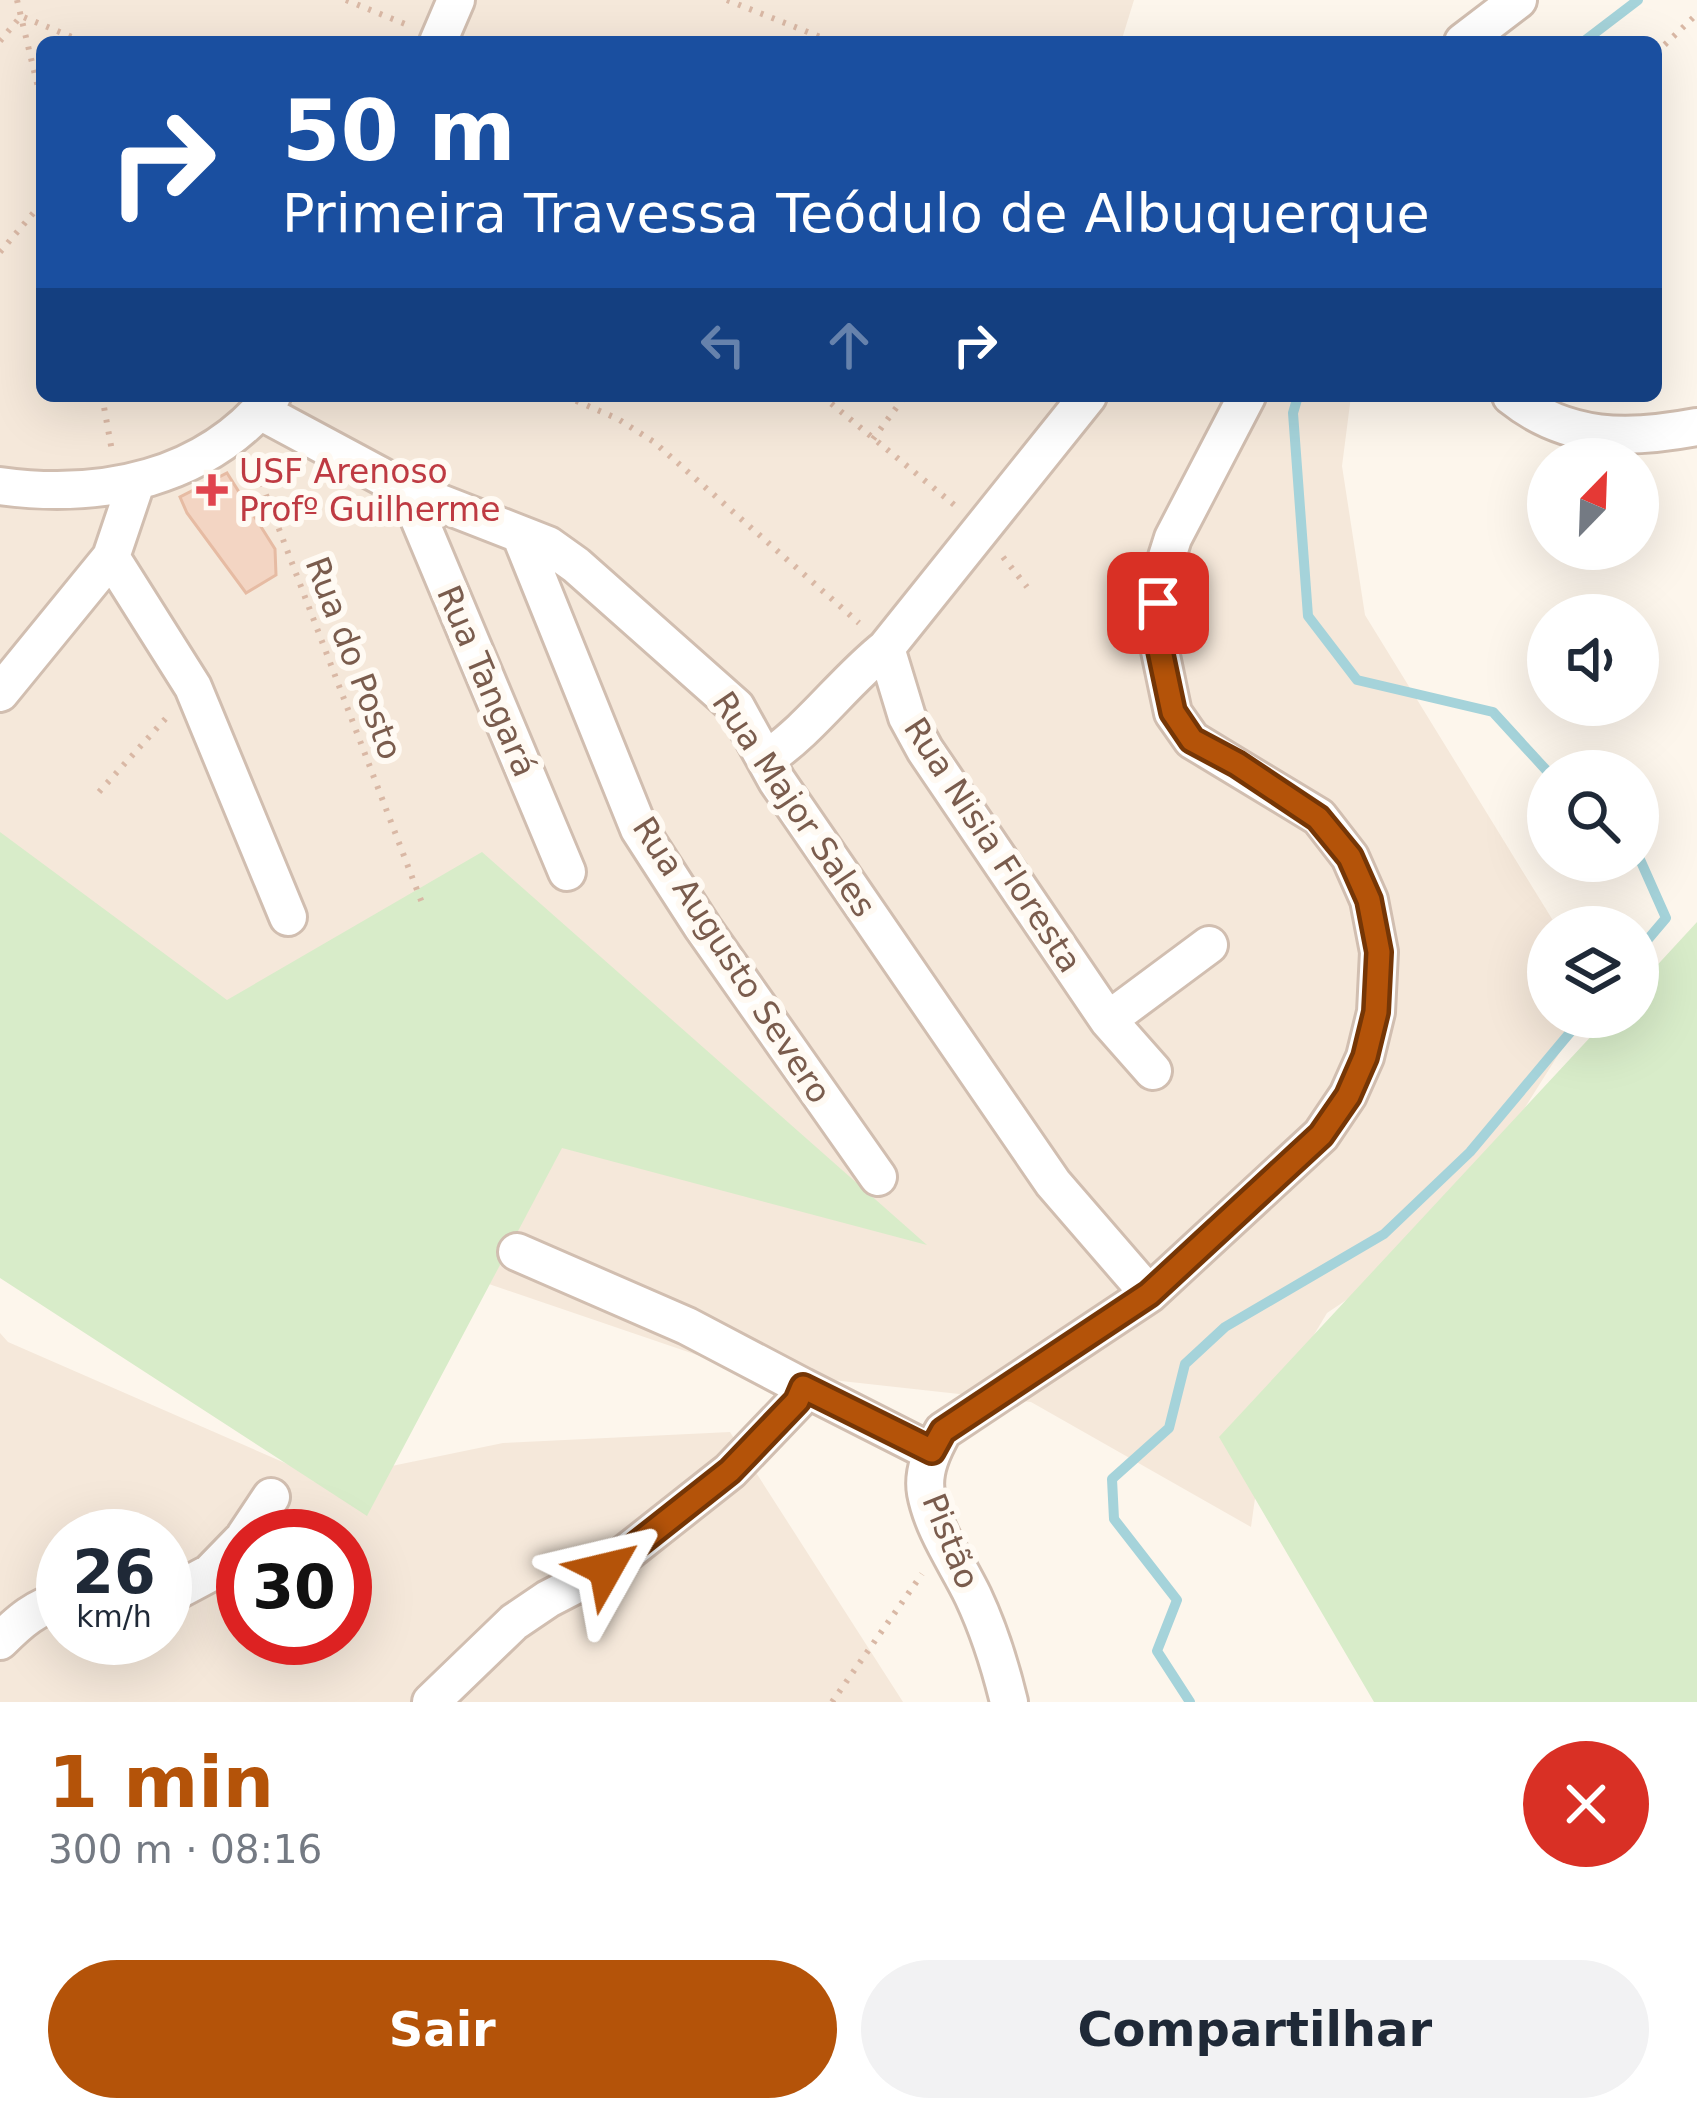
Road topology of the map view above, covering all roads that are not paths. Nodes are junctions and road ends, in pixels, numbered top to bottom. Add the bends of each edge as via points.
1 (456, 0) edge
2 (1518, 0) edge
3 (441, 36) edge
4 (1470, 36) edge
5 (1083, 402) edge
6 (1244, 402) edge
7 (1519, 402) edge
8 (258, 412) edge
9 (1697, 428) edge
10 (127, 484) junction
11 (0, 486) edge
12 (406, 490) junction
13 (520, 534) junction
14 (111, 557) junction
15 (886, 648) junction
16 (0, 693) edge
17 (766, 759) junction
18 (567, 872) dead end
19 (288, 916) dead end
20 (1209, 945) dead end
21 (1108, 1020) junction
22 (1153, 1071) dead end
23 (878, 1177) dead end
24 (517, 1252) dead end
25 (1149, 1294) junction
26 (803, 1387) junction
27 (932, 1451) junction
28 (271, 1497) dead end
29 (263, 1509) edge
30 (36, 1611) edge
31 (0, 1641) edge
32 (431, 1702) edge
33 (1009, 1702) edge

1 - 3 street
2 - 4 street
5 - 15 street
6 - 25 street, Pistão via 1160,579 1155,627 1173,712 1192,740 1318,818 1350,857 1379,952 1376,1012 1348,1096 1321,1135
7 - 9 street via 1570,430 1613,437
8 - 10 street via 190,462
8 - 12 street, Rua Major Sales
10 - 11 street
10 - 14 street
12 - 13 street, Rua Major Sales
12 - 18 street, Rua Tangará
13 - 17 street, Rua Major Sales via 576,565 716,686
13 - 23 street, Rua Augusto Severo via 640,829
14 - 16 street
14 - 19 street via 193,687
15 - 17 street
15 - 21 street, Rua Nisia Floresta via 925,750
17 - 25 street, Rua Major Sales via 1053,1183
20 - 21 street
21 - 22 street, Rua Nisia Floresta
24 - 26 street
25 - 27 street, Pistão via 943,1431
26 - 27 street
26 - 32 street via 730,1471 606,1569 514,1622
27 - 33 street, Pistão via 926,1492 982,1617
28 - 29 street
30 - 31 street

